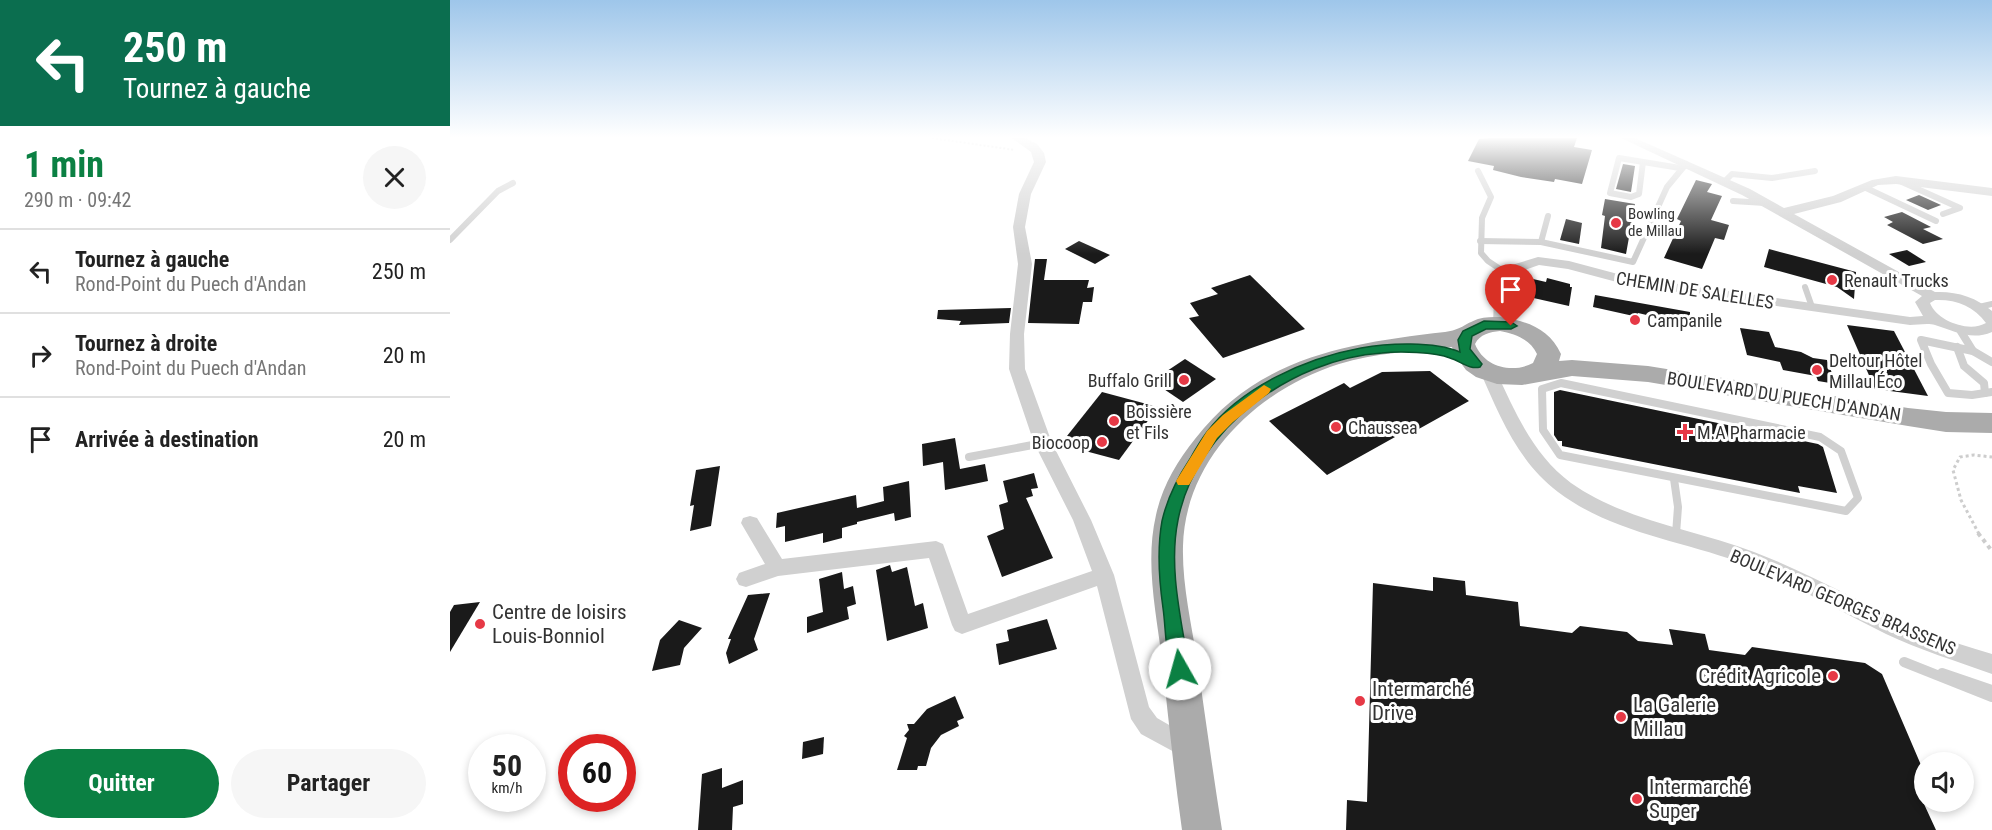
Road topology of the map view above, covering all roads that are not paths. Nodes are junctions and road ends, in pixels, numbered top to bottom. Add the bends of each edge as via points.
1 (1033, 177) edge
2 (1481, 177) edge
3 (1614, 177) edge
4 (1641, 177) edge
5 (1675, 177) edge
6 (1713, 177) edge
7 (1729, 177) edge
8 (1761, 177) edge
9 (1792, 177) edge
10 (1896, 180) junction
11 (1725, 181) junction
12 (513, 183) dead end
13 (1864, 187) junction
14 (1992, 192) edge
15 (1733, 201) dead end
16 (1768, 204) junction
17 (1785, 212) junction
18 (1943, 214) dead end
19 (1548, 216) dead end
20 (1936, 221) dead end
21 (450, 240) edge
22 (1480, 241) junction
23 (1541, 242) junction
24 (1509, 275) junction
25 (1805, 287) dead end
26 (1932, 296) junction
27 (1986, 306) edge
28 (1812, 307) junction
29 (1936, 320) junction
30 (1992, 323) edge
31 (1500, 324) junction
32 (1960, 330) junction
33 (1466, 337) junction
34 (1537, 337) junction
35 (1958, 347) junction
36 (1383, 348) junction
37 (1973, 351) junction
38 (1992, 362) edge
39 (1481, 368) junction
40 (1648, 374) junction
41 (1528, 375) junction
42 (1989, 392) edge
43 (1500, 399) junction
44 (1992, 423) edge
45 (1043, 443) junction
46 (969, 457) dead end
47 (1674, 479) junction
48 (750, 523) dead end
49 (1676, 536) junction
50 (777, 568) junction
51 (1104, 575) junction
52 (746, 579) dead end
53 (1904, 662) dead end
54 (1992, 664) edge
55 (1930, 671) junction
56 (1992, 690) edge
57 (1992, 697) edge
58 (1189, 749) junction
59 (1202, 830) edge

1 - 45 street via 1025,194 1019,227 1025,264 1017,369
2 - 22 lane via 1491,197 1482,218
3 - 4 lane via 1610,193 1631,197 1639,194
5 - 23 lane via 1633,262
6 - 11 street
7 - 11 lane
8 - 9 lane
10 - 13 street
10 - 14 street
10 - 18 lane via 1960,208
11 - 16 street
12 - 21 lane via 498,191
13 - 17 street via 1837,200
13 - 20 lane
15 - 16 lane
16 - 17 street
17 - 26 street
19 - 23 lane
22 - 23 lane
22 - 24 lane via 1481,253
24 - 28 street, CHEMIN DE SALELLES via 1527,263 1550,261 1628,281
24 - 31 street via 1501,298
25 - 28 lane
26 - 27 street via 1949,296
26 - 29 street via 1922,302
27 - 30 street
28 - 29 street, CHEMIN DE SALELLES via 1910,321
29 - 32 street
30 - 32 street via 1982,331
31 - 33 main road via 1477,328
31 - 34 main road, BOULEVARD DU PUECH D'ANDAN
32 - 37 lane
33 - 36 main road
33 - 39 main road via 1464,349
34 - 40 main road, BOULEVARD DU PUECH D'ANDAN via 1564,350
34 - 41 main road via 1547,348 1547,363
35 - 37 lane
35 - 42 lane via 1964,366
35 - 42 lane via 1921,340 1948,393
36 - 39 main road via 1439,351
36 - 58 main road via 1314,364 1271,385 1212,435 1174,504 1167,544 1169,589
37 - 38 lane
39 - 41 main road, BOULEVARD DU PUECH D'ANDAN
39 - 43 street, BOULEVARD GEORGES BRASSENS
40 - 41 main road, BOULEVARD DU PUECH D'ANDAN via 1572,368
40 - 44 main road, BOULEVARD DU PUECH D'ANDAN via 1908,417
41 - 43 street
43 - 49 street, BOULEVARD GEORGES BRASSENS via 1519,439 1563,486 1591,505
45 - 46 lane
45 - 51 street via 1082,520
47 - 47 lane via 1560,455 1543,430 1542,389 1561,383 1820,437 1841,451 1858,498 1846,511
47 - 49 lane via 1678,507
48 - 50 street
49 - 54 street, BOULEVARD GEORGES BRASSENS via 1746,557 1916,638
50 - 51 street via 936,549 963,625
50 - 52 street
51 - 58 street via 1139,711 1149,726
53 - 55 lane
55 - 56 lane via 1951,674
55 - 57 lane
58 - 59 main road

